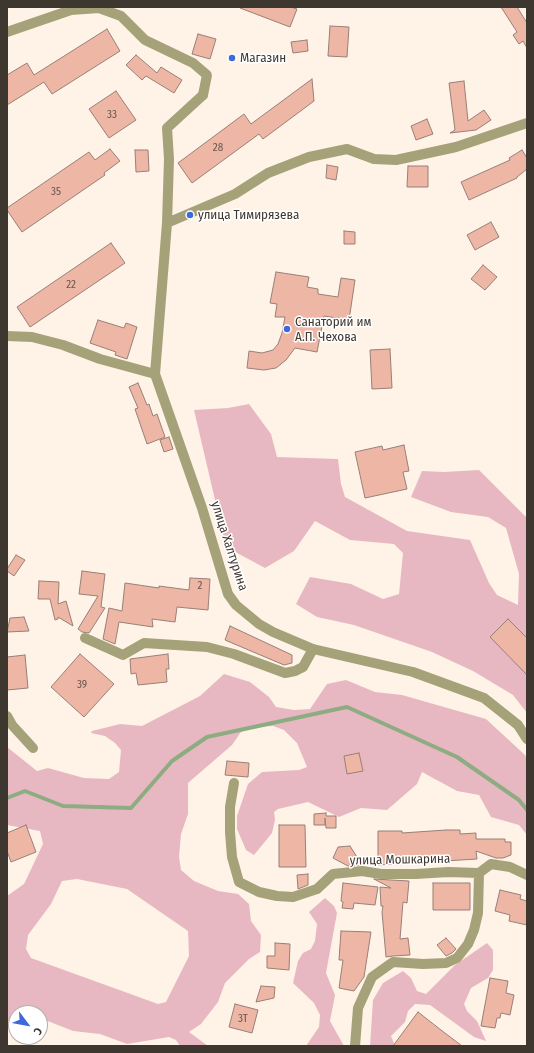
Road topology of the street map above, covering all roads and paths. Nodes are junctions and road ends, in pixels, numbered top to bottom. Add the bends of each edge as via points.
1 (7, 32) edge
2 (527, 123) edge
3 (167, 223) junction
4 (7, 336) edge
5 (155, 374) junction
6 (85, 638) dead end
7 (314, 649) junction
8 (7, 716) edge
9 (527, 739) edge
10 (33, 748) dead end
11 (234, 783) dead end
12 (479, 873) junction
13 (527, 875) edge
14 (355, 1046) edge

1 - 3 street, улица Халтурина via 71,10 99,8 121,16 146,40 193,62 207,75 203,94 167,128
2 - 3 street via 456,147 396,160 374,159 347,149 309,157 268,173 235,194
3 - 5 street, улица Халтурина
4 - 5 street via 32,337
5 - 7 street, улица Халтурина via 202,508 228,594 236,606 259,624
6 - 7 street via 123,655 144,643 207,647 285,673 303,667
7 - 9 street, улица Халтурина via 413,672 484,698 518,725
8 - 10 street
11 - 12 street, улица Мошкарина via 230,807 232,857 239,882 259,892 293,896 317,889 333,874 362,871 381,874
12 - 13 street via 491,864 510,867
12 - 14 street via 478,913 468,944 457,958 446,963 393,962 372,978 358,1008

